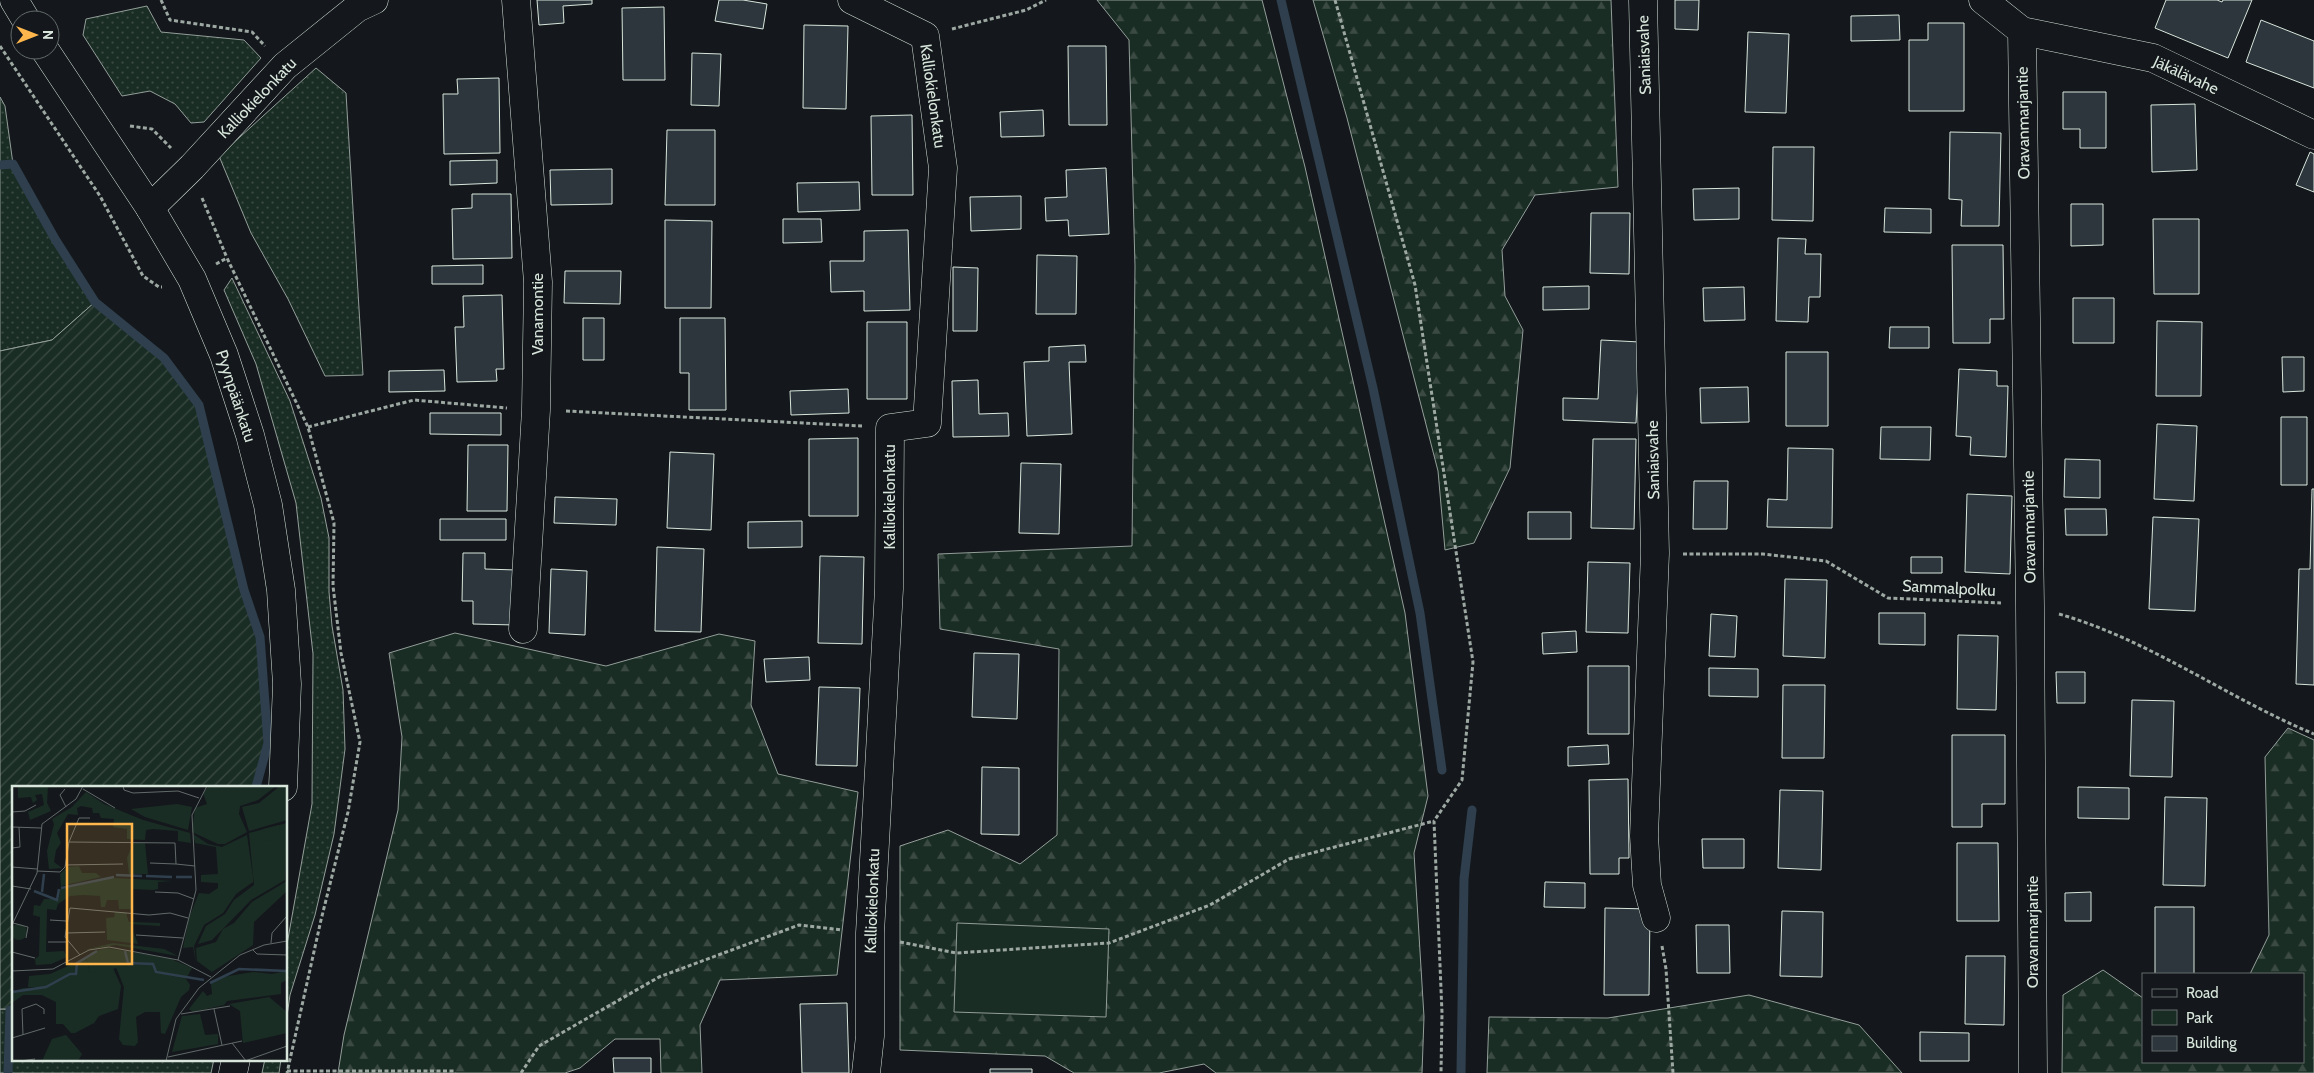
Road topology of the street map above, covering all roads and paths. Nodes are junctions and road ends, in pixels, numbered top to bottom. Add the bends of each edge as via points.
1 (161, 0) edge
2 (516, 0) edge
3 (852, 0) edge
4 (1046, 0) edge
5 (1335, 0) edge
6 (1643, 0) edge
7 (1983, 0) edge
8 (362, 3) edge
9 (2022, 31) junction
10 (925, 36) junction
11 (52, 60) edge
12 (284, 66) junction
13 (2314, 135) edge
14 (150, 208) junction
15 (536, 410) junction
16 (308, 427) dead end
17 (890, 428) junction
18 (1655, 553) junction
19 (2030, 606) junction
20 (523, 629) dead end
21 (2314, 734) edge
22 (283, 786) edge
23 (1434, 821) junction
24 (1656, 918) joint
25 (870, 933) junction
26 (236, 1060) edge
27 (287, 1071) dead end
28 (233, 1073) edge
29 (455, 1073) edge
30 (521, 1073) edge
31 (866, 1073) edge
32 (1441, 1073) edge
33 (1673, 1073) edge
34 (2033, 1073) edge

1 - 12 path via 170,20 252,32
2 - 15 street, Vanamontie via 538,282
3 - 10 street, Kalliokielonkatu
4 - 10 path via 1026,10
5 - 23 path via 1415,286 1473,662 1462,780
6 - 18 street, Saniaisvahe
7 - 9 street
8 - 12 street, Kalliokielonkatu
9 - 13 street, Jäkälävahe via 2153,58
9 - 19 street, Oravanmarjantie
10 - 17 street, Kalliokielonkatu via 944,168 927,423
11 - 14 street, Pyynpäänkatu
12 - 14 street, Kalliokielonkatu
14 - 22 street, Pyynpäänkatu via 192,279 224,355 268,505 281,590 287,684
15 - 16 path via 414,400
15 - 17 path
15 - 20 street, Vanamontie
17 - 25 street, Kalliokielonkatu via 889,589
18 - 19 path, Sammalpolku via 1763,554 1826,561 1888,598
18 - 24 street, Saniaisvahe via 1644,836 1647,886
19 - 21 path, Sammalpolku via 2116,634 2276,718
19 - 34 street, Oravanmarjantie
23 - 25 path via 1289,859 1210,905 1109,943 956,953
23 - 32 path via 1442,1013
24 - 33 path via 1666,969
25 - 30 path via 799,925 659,978 539,1046
25 - 31 street, Kalliokielonkatu via 870,1036
26 - 28 street
27 - 29 path

